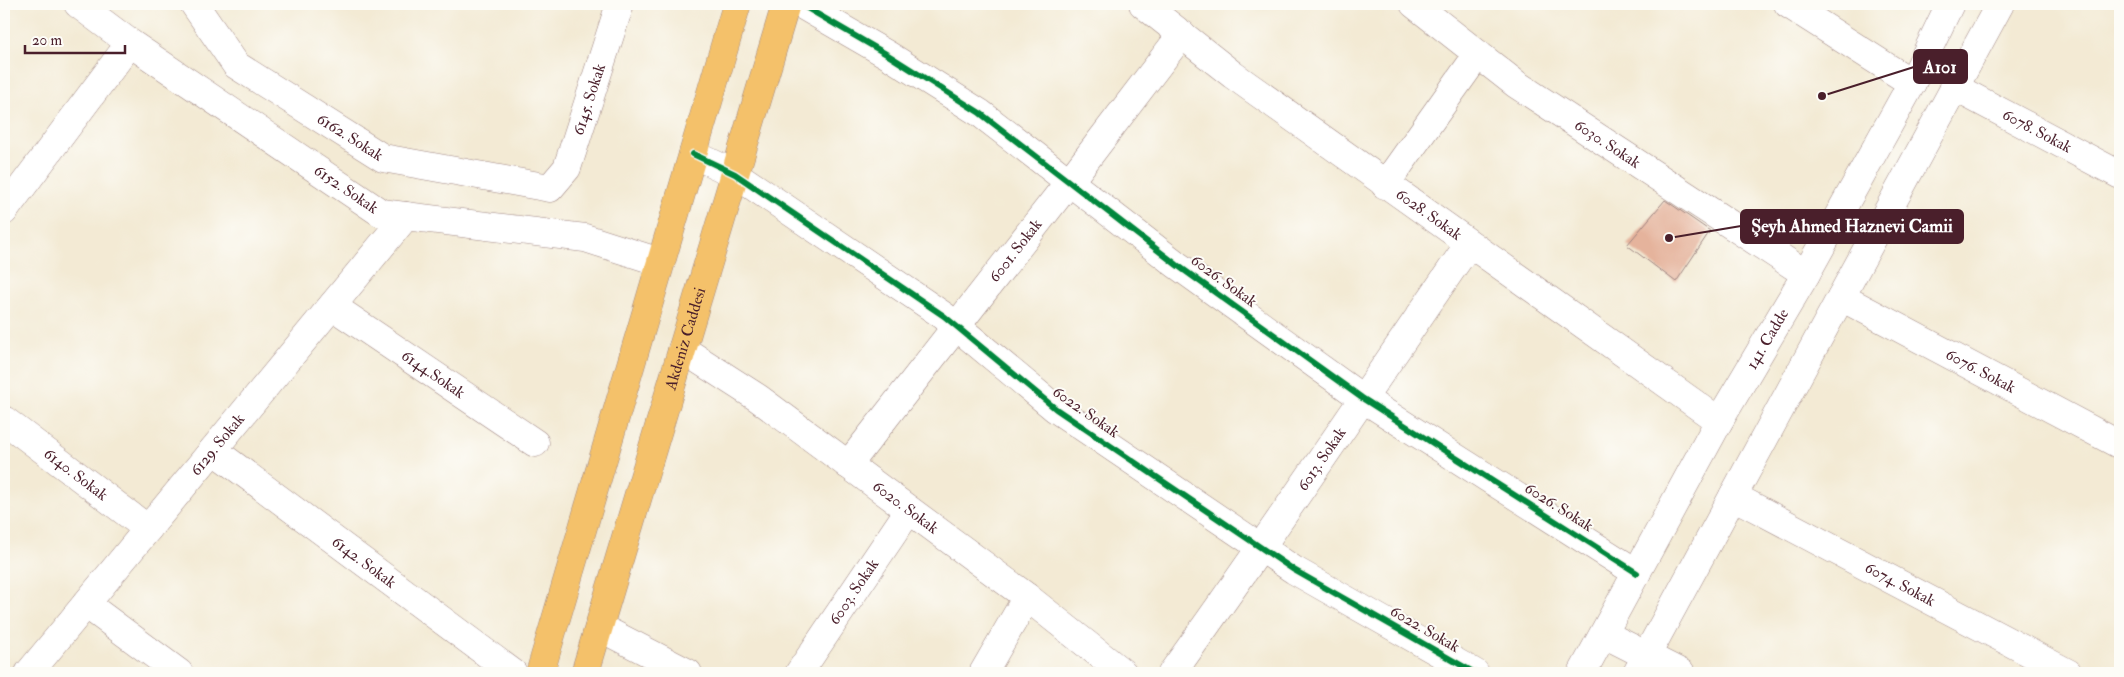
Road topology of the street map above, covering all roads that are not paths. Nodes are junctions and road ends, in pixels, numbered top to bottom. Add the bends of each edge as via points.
1 (78, 4) edge
2 (194, 4) edge
3 (620, 4) edge
4 (737, 4) edge
5 (786, 4) edge
6 (800, 4) edge
7 (1143, 4) edge
8 (1414, 4) edge
9 (1788, 4) edge
10 (1950, 4) edge
11 (2000, 4) edge
12 (1182, 34) junction
13 (130, 43) junction
14 (1478, 54) junction
15 (1912, 83) junction
16 (1954, 87) junction
17 (693, 154) junction
18 (735, 174) junction
19 (2120, 175) edge
20 (1069, 182) junction
21 (1385, 184) junction
22 (550, 188) joint
23 (4, 211) edge
24 (406, 216) junction
25 (1469, 244) junction
26 (660, 262) junction
27 (1806, 274) junction
28 (1841, 297) junction
29 (332, 306) junction
30 (956, 326) junction
31 (682, 349) junction
32 (1362, 398) junction
33 (4, 420) edge
34 (1719, 421) junction
35 (535, 443) dead end
36 (2120, 445) edge
37 (213, 450) junction
38 (848, 465) junction
39 (1733, 496) junction
40 (909, 510) junction
41 (148, 529) junction
42 (1262, 548) junction
43 (1637, 573) junction
44 (1027, 598) junction
45 (86, 604) junction
46 (599, 627) junction
47 (1604, 634) junction
48 (1642, 665) edge
49 (29, 673) edge
50 (179, 673) edge
51 (513, 673) edge
52 (540, 673) edge
53 (585, 673) edge
54 (688, 673) edge
55 (799, 673) edge
56 (983, 673) edge
57 (1123, 673) edge
58 (1172, 673) edge
59 (1475, 673) edge
60 (1582, 673) edge
61 (1681, 673) edge
62 (2068, 673) edge

1 - 13 street, 6152. Sokak
2 - 22 street, 6162. Sokak via 236,65 382,158
3 - 22 street, 6145. Sokak via 567,168
4 - 17 main road
5 - 18 main road, Akdeniz Caddesi
6 - 20 street, 6026. Sokak via 980,113
7 - 12 street, 6028. Sokak
8 - 14 street, 6030. Sokak
9 - 15 street
10 - 15 street, 141. Cadde
11 - 16 street
12 - 20 street, 6001. Sokak
12 - 21 street, 6028. Sokak via 1233,75
13 - 23 street
13 - 24 street, 6152. Sokak via 381,213
14 - 21 street
14 - 27 street, 6030. Sokak via 1516,84
15 - 27 street, 141. Cadde
16 - 19 street, 6078. Sokak
16 - 28 street
17 - 18 street, 6022. Sokak
17 - 26 main road
18 - 30 street, 6022. Sokak
18 - 31 main road, Akdeniz Caddesi
20 - 30 street, 6001. Sokak
20 - 32 street, 6026. Sokak via 1177,265
21 - 25 street, 6028. Sokak
24 - 26 street, 6152. Sokak via 585,238
24 - 29 street, 6129. Sokak
25 - 32 street, 6013. Sokak
25 - 34 street, 6028. Sokak
26 - 52 main road
27 - 34 street, 141. Cadde
28 - 36 street, 6076. Sokak
28 - 39 street
29 - 35 street, 6144.Sokak
29 - 37 street, 6129. Sokak
30 - 38 street, 6001. Sokak
30 - 42 street, 6022. Sokak via 1056,409
31 - 38 street, 6020. Sokak via 758,398
31 - 46 main road, Akdeniz Caddesi
32 - 42 street, 6013. Sokak
32 - 43 street, 6026. Sokak
33 - 41 street, 6140. Sokak
34 - 43 street, 141. Cadde
37 - 41 street, 6129. Sokak
37 - 51 street, 6142. Sokak
38 - 40 street, 6020. Sokak
39 - 48 street
39 - 62 street, 6074. Sokak
40 - 44 street, 6020. Sokak
40 - 55 street, 6003. Sokak
41 - 45 street, 6129. Sokak
42 - 58 street, 6013. Sokak
42 - 59 street, 6022. Sokak via 1294,570
43 - 47 street, 141. Cadde
44 - 56 street
44 - 57 street, 6020. Sokak
45 - 49 street, 6129. Sokak
45 - 50 street
46 - 53 main road, Akdeniz Caddesi
46 - 54 street
47 - 48 street
47 - 60 street, 141. Cadde
48 - 61 street

